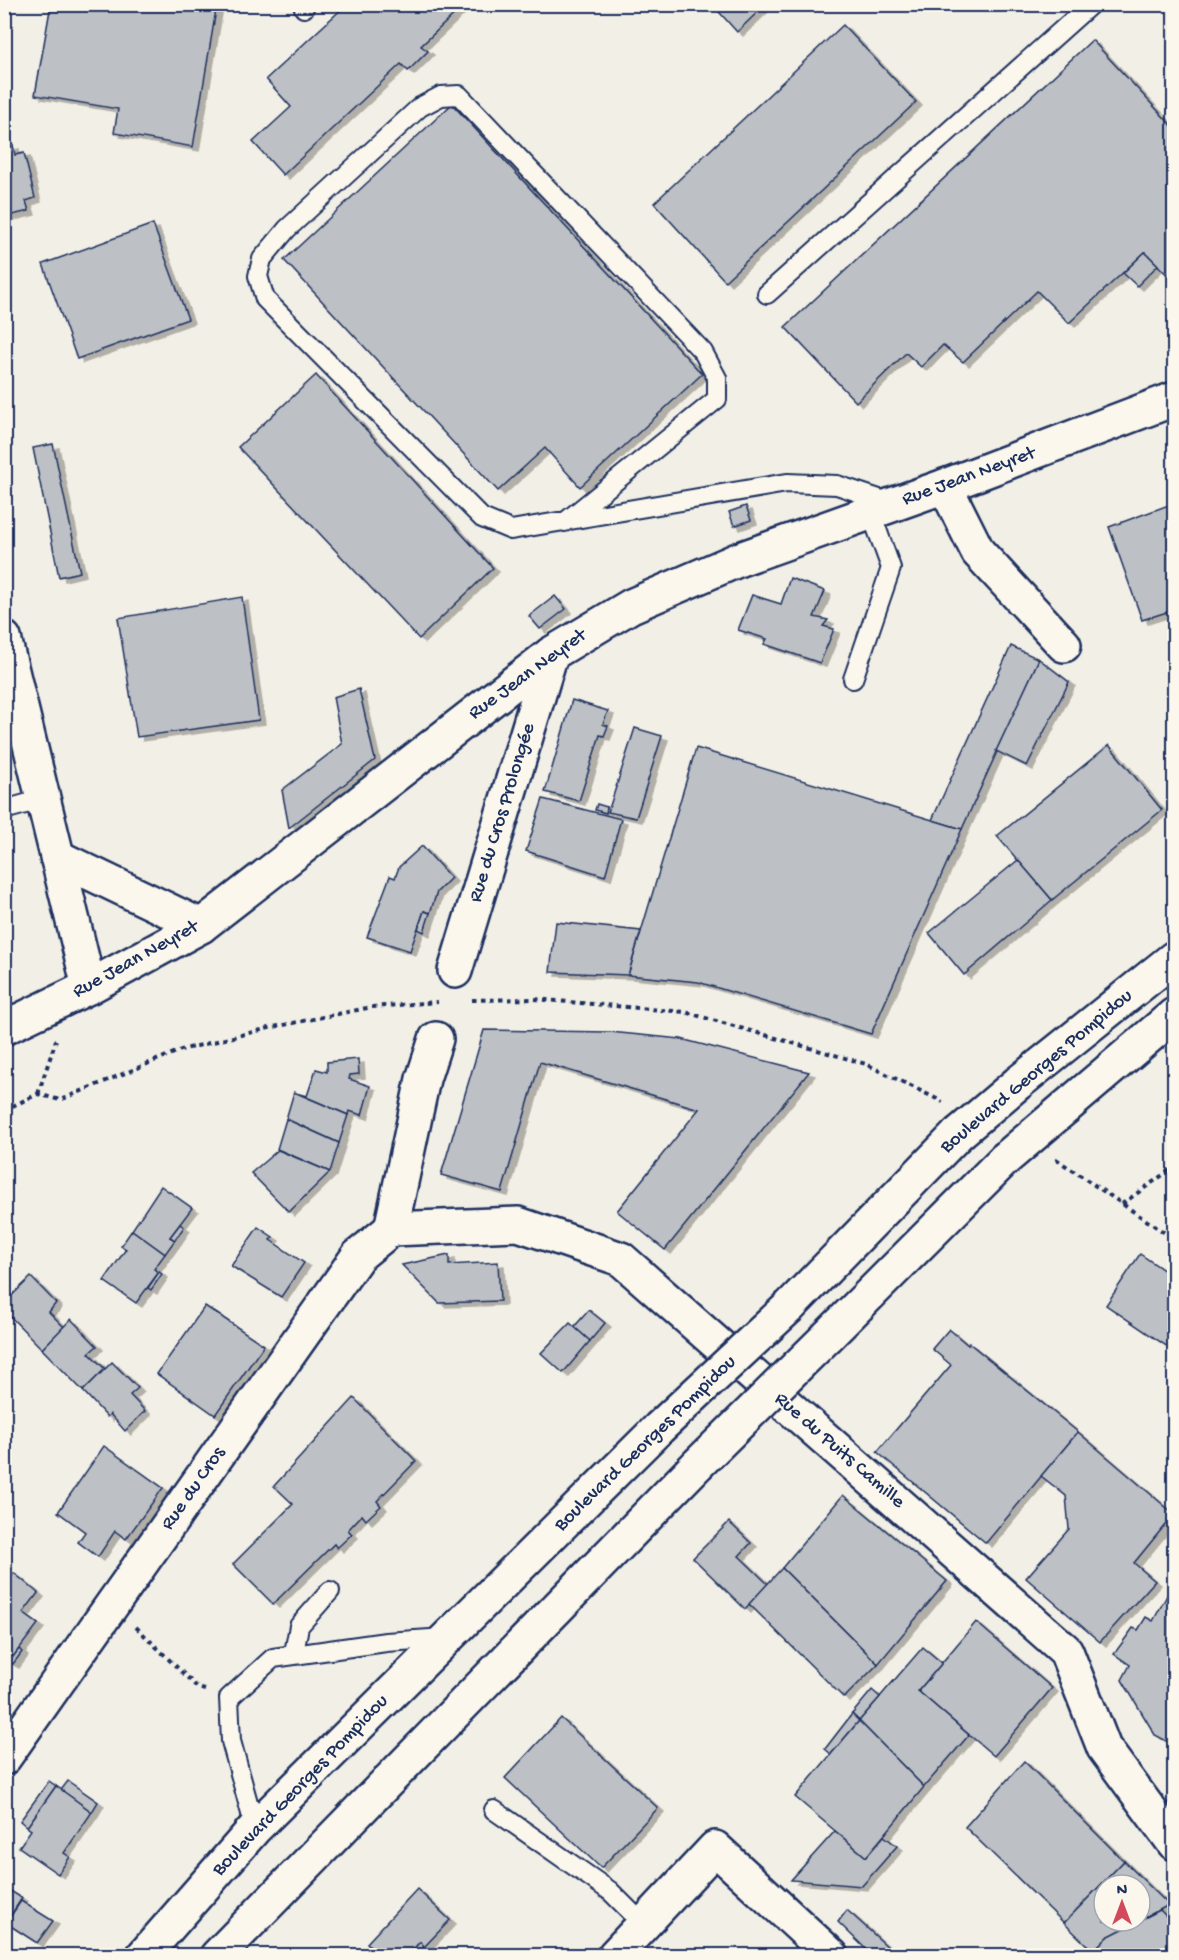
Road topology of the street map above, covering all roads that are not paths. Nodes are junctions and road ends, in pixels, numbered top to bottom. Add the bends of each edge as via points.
1 (1091, 4) edge
2 (767, 294) dead end
3 (1174, 399) edge
4 (945, 486) junction
5 (883, 508) junction
6 (565, 522) junction
7 (4, 638) edge
8 (1064, 645) dead end
9 (551, 654) junction
10 (853, 679) dead end
11 (43, 799) junction
12 (4, 810) edge
13 (57, 857) junction
14 (201, 926) junction
15 (1174, 958) edge
16 (452, 986) road end
17 (89, 987) junction
18 (1174, 1015) edge
19 (4, 1028) edge
20 (436, 1039) dead end
21 (391, 1228) junction
22 (330, 1591) dead end
23 (447, 1638) junction
24 (294, 1653) junction
25 (4, 1758) edge
26 (494, 1810) dead end
27 (255, 1828) junction
28 (1174, 1844) edge
29 (642, 1923) junction
30 (143, 1956) edge
31 (217, 1956) edge
32 (614, 1956) edge
33 (832, 1956) edge

1 - 2 lane
3 - 4 street, Rue Jean Neyret
4 - 5 street, Rue Jean Neyret
4 - 8 street via 978,552
5 - 6 lane via 837,485 787,483
5 - 9 street, Rue Jean Neyret via 741,559 631,606
5 - 10 lane via 891,568
6 - 6 lane via 512,530 482,518 265,299 258,276 262,259 287,229 420,106 441,96 459,95 703,352 717,378 717,399
7 - 11 street
9 - 14 street, Rue Jean Neyret
9 - 16 street, Rue du Cros Prolongée
11 - 12 lane
11 - 13 street
13 - 14 street
13 - 17 street
14 - 17 street, Rue Jean Neyret
15 - 23 street, Boulevard Georges Pompidou, bridge via 1018,1083 954,1120 790,1306 659,1428
17 - 19 street, Rue Jean Neyret
18 - 31 street, bridge via 1005,1159 698,1464
20 - 21 street via 423,1079
21 - 25 street, Rue du Cros via 358,1256
21 - 28 street, Rue du Puits Camille via 518,1224 621,1259 1066,1651 1104,1748
22 - 24 lane via 299,1626
23 - 24 lane
23 - 27 street, Boulevard Georges Pompidou
24 - 27 lane via 273,1658 229,1698 231,1741
26 - 29 lane via 610,1891
27 - 30 street, Boulevard Georges Pompidou
29 - 32 street
29 - 33 street via 715,1848

